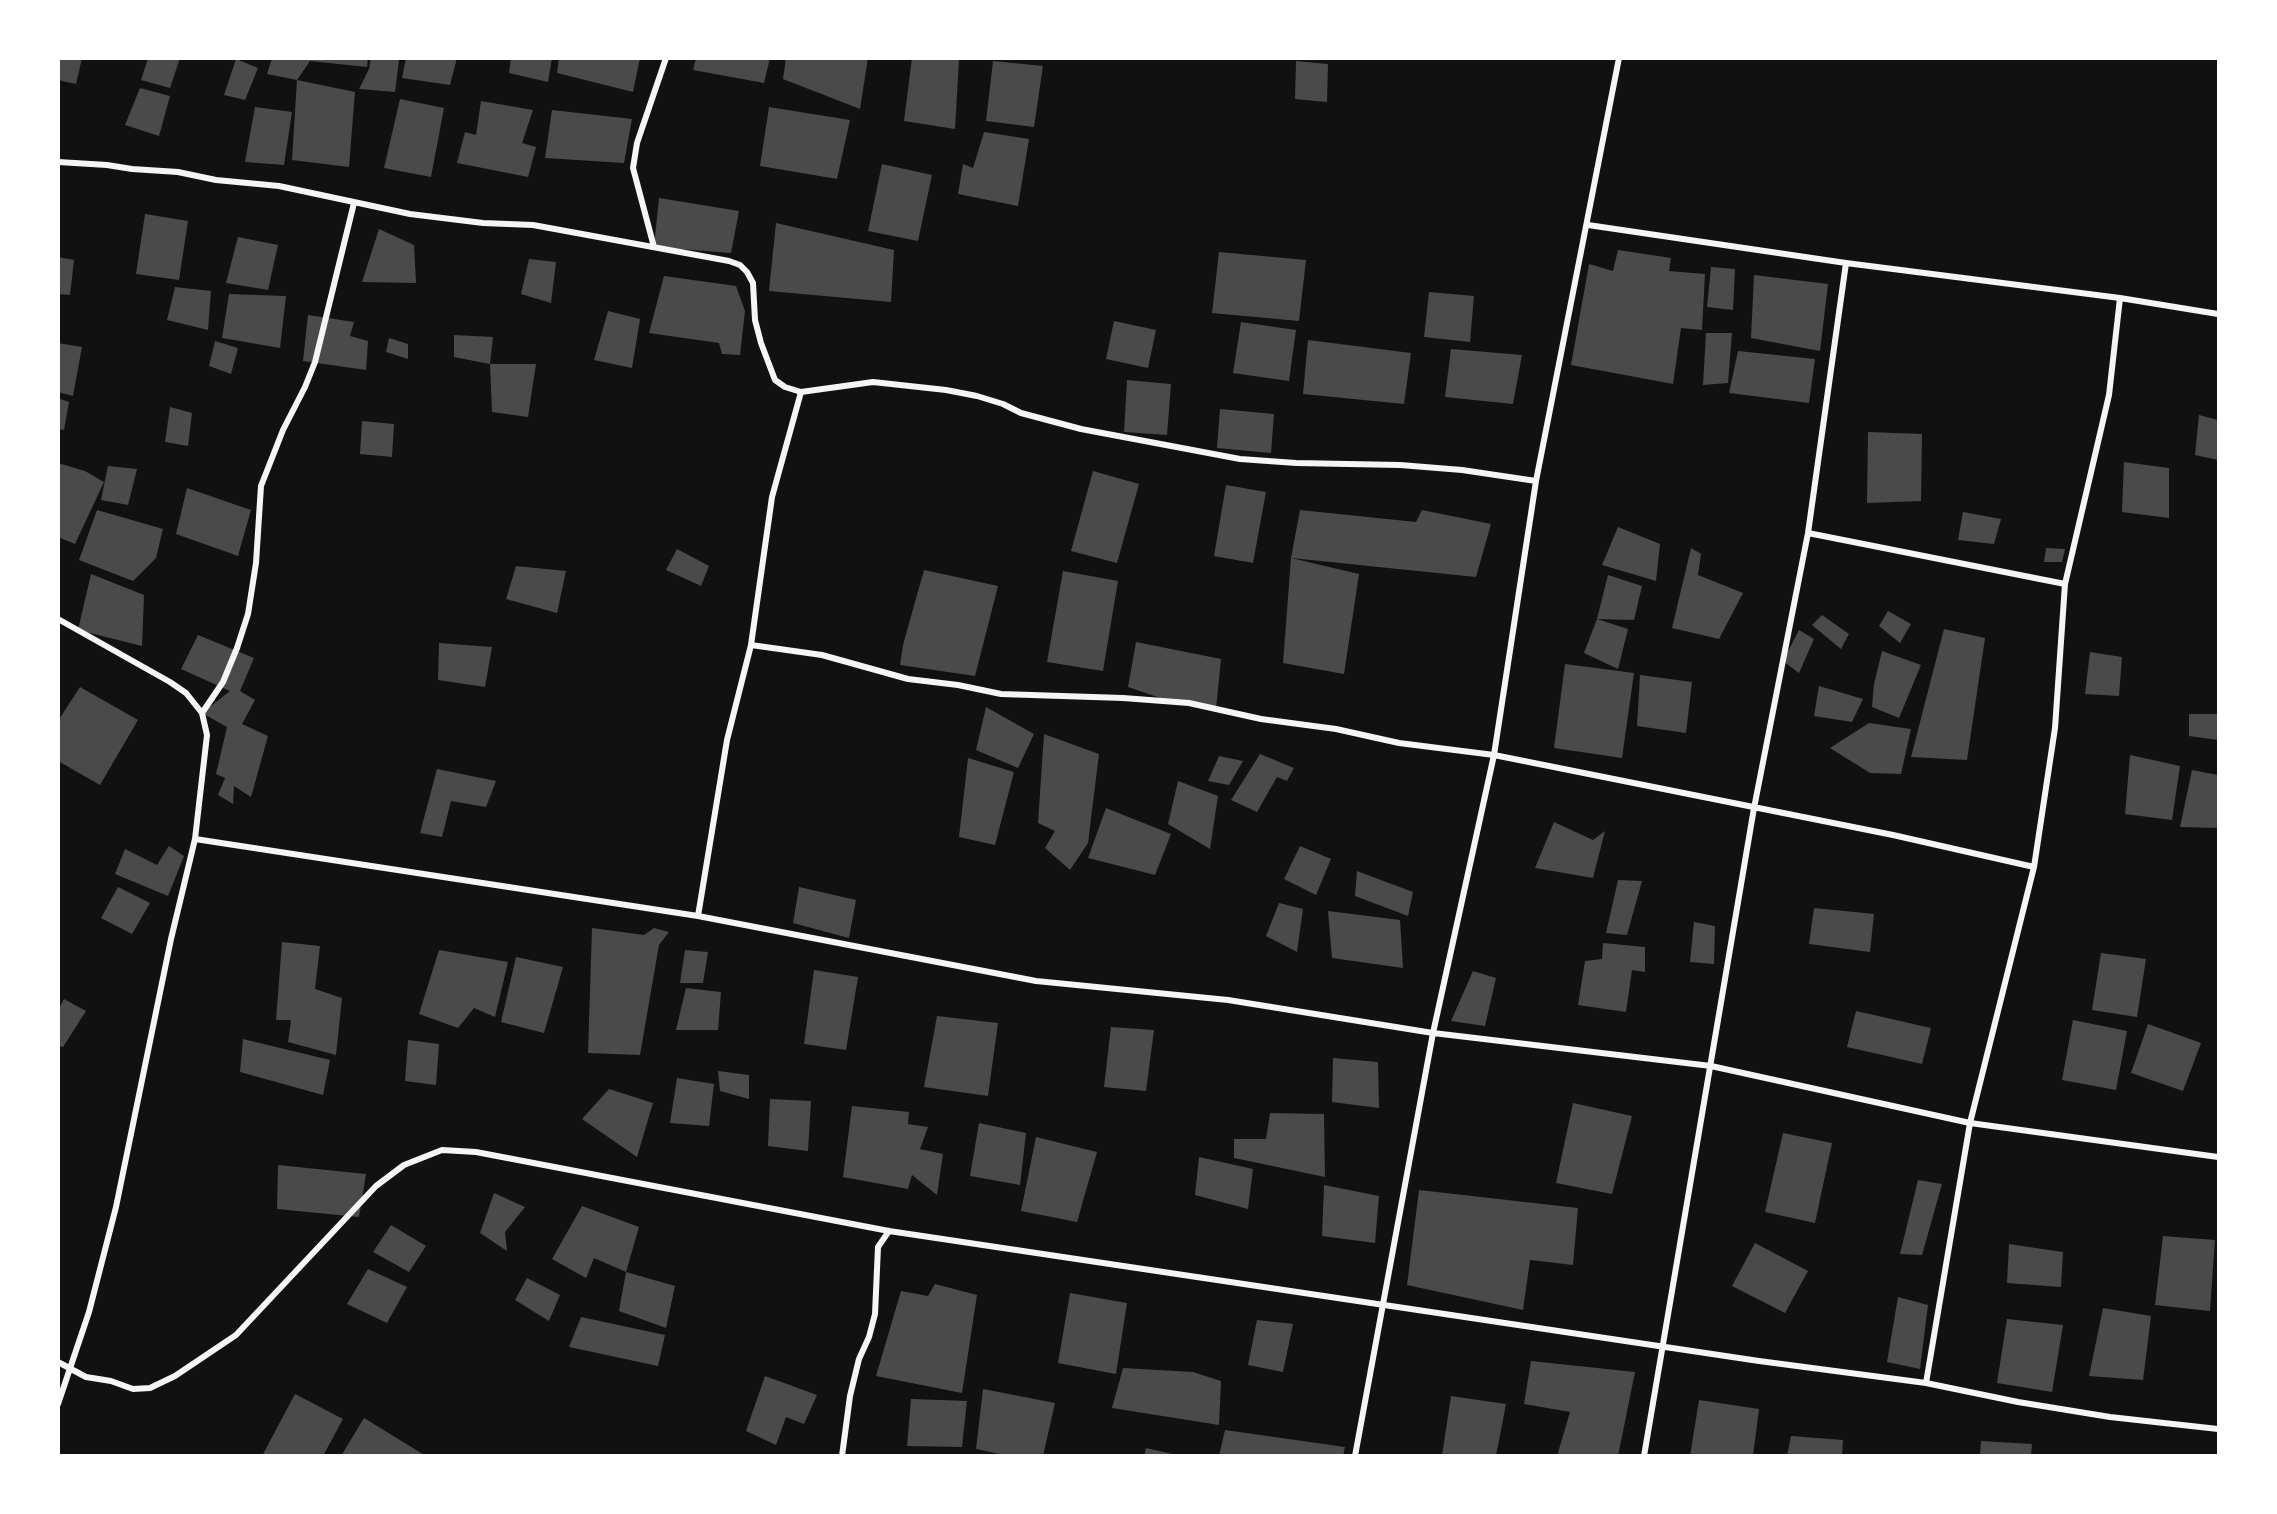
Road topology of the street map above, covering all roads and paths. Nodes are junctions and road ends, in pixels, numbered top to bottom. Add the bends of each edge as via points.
1 (666, 58) edge
2 (1619, 58) edge
3 (58, 162) edge
4 (354, 203) junction
5 (1588, 225) junction
6 (654, 247) junction
7 (1846, 263) junction
8 (2120, 298) junction
9 (2218, 314) edge
10 (801, 392) junction
11 (1536, 481) junction
12 (1808, 533) junction
13 (2065, 584) junction
14 (58, 620) edge
15 (750, 645) junction
16 (202, 713) junction
17 (1494, 755) junction
18 (1754, 808) junction
19 (195, 839) junction
20 (2034, 867) junction
21 (698, 916) junction
22 (1433, 1033) junction
23 (1711, 1066) junction
24 (1970, 1123) junction
25 (2218, 1157) edge
26 (889, 1231) junction
27 (1384, 1305) junction
28 (1662, 1346) junction
29 (58, 1362) edge
30 (69, 1367) junction
31 (1926, 1383) junction
32 (58, 1404) edge
33 (2218, 1429) edge
34 (842, 1455) edge
35 (1355, 1455) edge
36 (1644, 1455) edge

1 - 6 street via 637,143 633,168
2 - 5 street
3 - 4 street via 178,172 279,186
4 - 6 street via 410,214 532,225
4 - 16 street via 315,362 261,486 248,614 223,682
5 - 7 street
5 - 11 street
6 - 10 street via 740,265 753,284 755,320 775,380
7 - 8 street
7 - 12 street
8 - 9 street
8 - 13 street via 2109,395
10 - 11 street via 873,382 946,390 1081,429 1240,459 1400,465
10 - 15 street via 772,497
11 - 17 street
12 - 13 street
12 - 18 street
13 - 20 street via 2055,728
14 - 16 street via 170,682 186,693
15 - 17 street via 822,655 908,679 1001,694 1189,703 1399,743
15 - 21 street via 727,740
16 - 19 street via 207,735
17 - 18 street
17 - 22 street
18 - 20 street
18 - 23 street
19 - 21 street
19 - 30 street via 104,1257
20 - 24 street
21 - 22 street via 1036,981 1228,1000
22 - 23 street
22 - 27 street
23 - 24 street
23 - 28 street
24 - 25 street
24 - 31 street
26 - 27 street
26 - 30 street via 476,1152 442,1150 404,1165 376,1186 236,1335 175,1376 150,1388 133,1389 86,1377
26 - 34 street via 878,1247 874,1314 850,1395
27 - 28 street
27 - 35 street
28 - 31 street
28 - 36 street
29 - 30 street
30 - 32 street
31 - 33 street via 2018,1402

